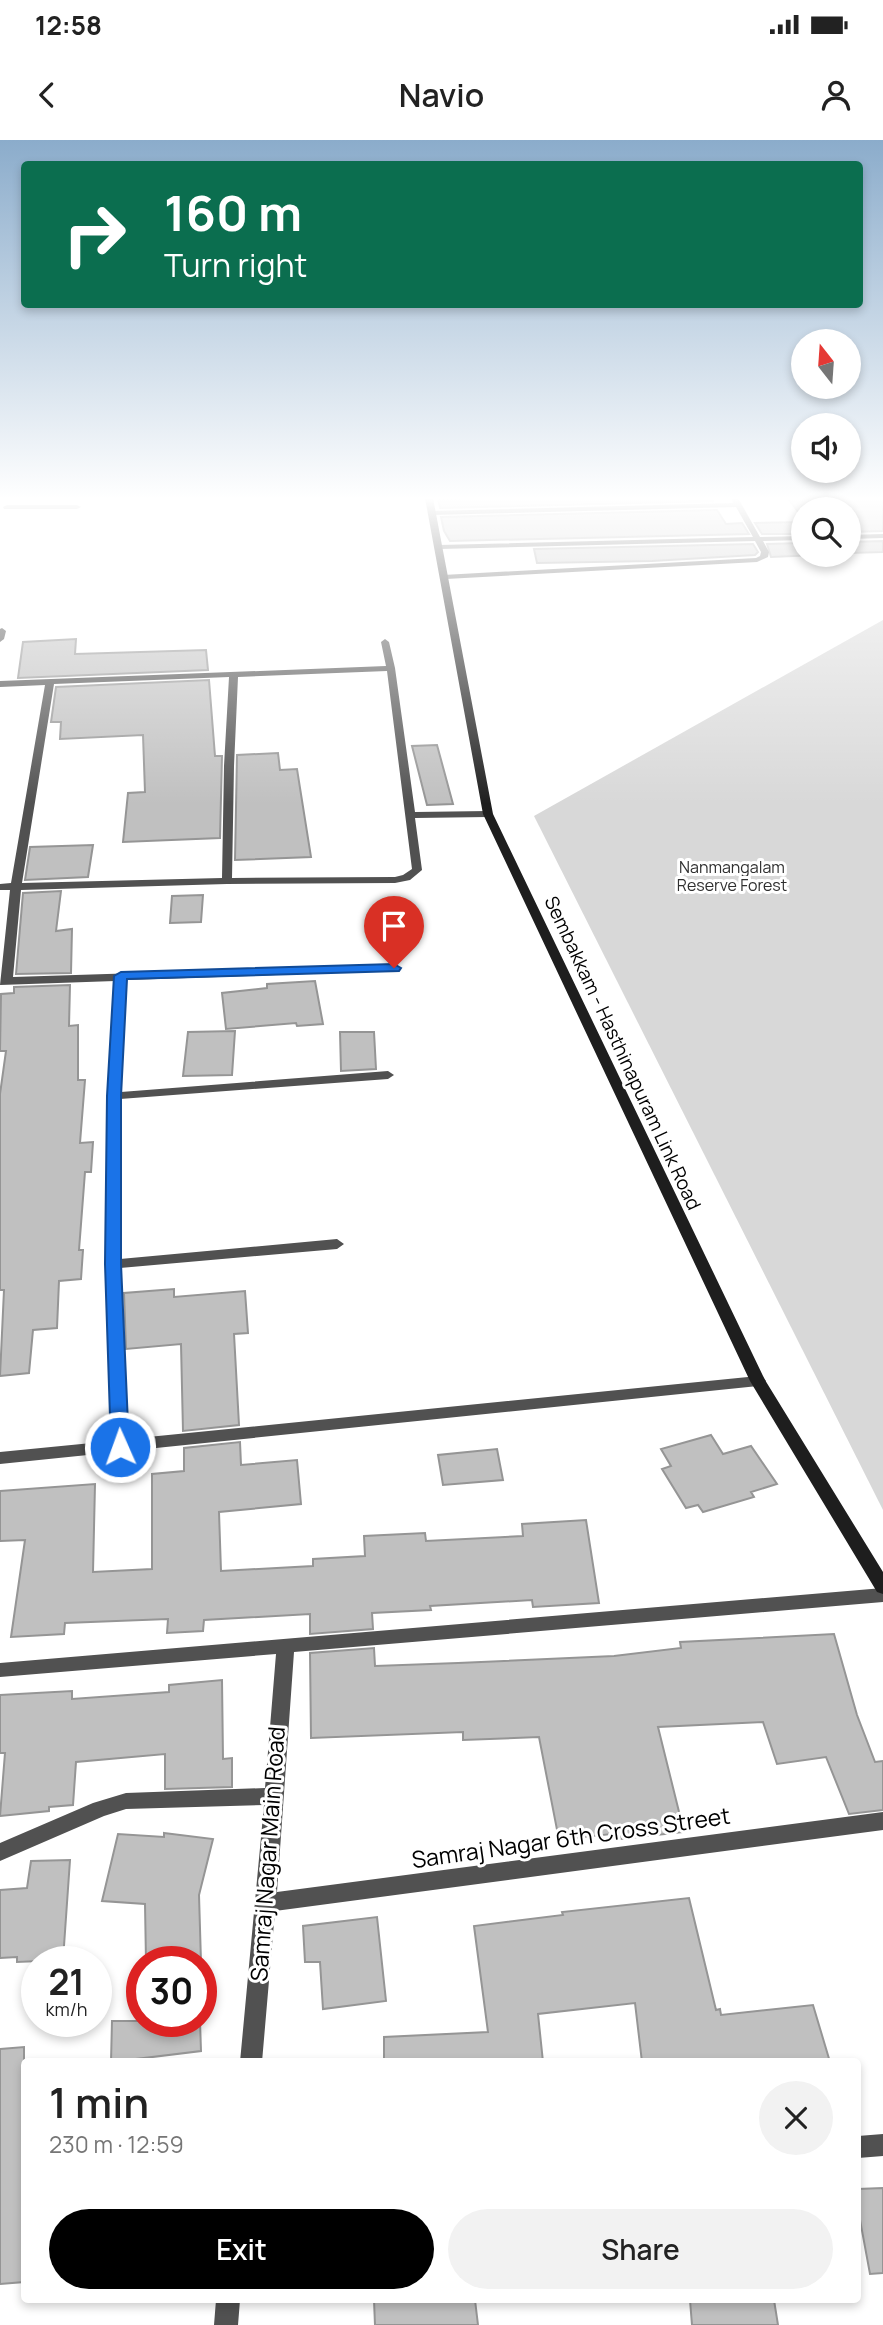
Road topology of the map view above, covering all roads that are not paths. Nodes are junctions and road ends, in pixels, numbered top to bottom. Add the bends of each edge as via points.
1 (450, 600) edge
2 (386, 642) dead end
3 (391, 668) junction
4 (234, 675) junction
5 (50, 683) junction
6 (0, 684) edge
7 (488, 814) junction
8 (409, 815) junction
9 (227, 881) junction
10 (16, 886) junction
11 (0, 887) edge
12 (394, 968) dead end
13 (121, 976) junction
14 (4, 980) edge
15 (388, 1075) dead end
16 (114, 1096) junction
17 (337, 1244) dead end
18 (113, 1264) junction
19 (758, 1381) junction
20 (120, 1447) junction
21 (0, 1458) edge
22 (883, 1587) edge
23 (883, 1595) edge
24 (285, 1647) junction
25 (0, 1670) edge
26 (272, 1796) junction
27 (883, 1821) edge
28 (0, 1852) edge
29 (266, 1903) junction
30 (251, 2058) edge
31 (883, 2145) edge
32 (861, 2147) edge
33 (228, 2303) edge
34 (226, 2325) edge

1 - 7 street, Sembakkam - Hasthinapuram Link Road
2 - 3 street
3 - 4 street
3 - 8 street
4 - 5 street
4 - 9 street
5 - 6 street
5 - 10 street
7 - 8 street
7 - 19 street, Sembakkam - Hasthinapuram Link Road
8 - 9 street via 417,870 406,878
9 - 10 street
10 - 11 street
10 - 14 street
12 - 13 street
13 - 14 street
13 - 16 street
15 - 16 street
16 - 18 street
17 - 18 street
18 - 20 street
19 - 20 street
19 - 22 street, Sembakkam - Hasthinapuram Link Road
20 - 21 street
23 - 24 street
24 - 25 street
24 - 26 street, Samraj Nagar Main Road
26 - 28 street via 126,1801
26 - 29 street, Samraj Nagar Main Road
27 - 29 street, Samraj Nagar 6th Cross Street
29 - 30 street, Samraj Nagar Main Road
31 - 32 street
33 - 34 street

